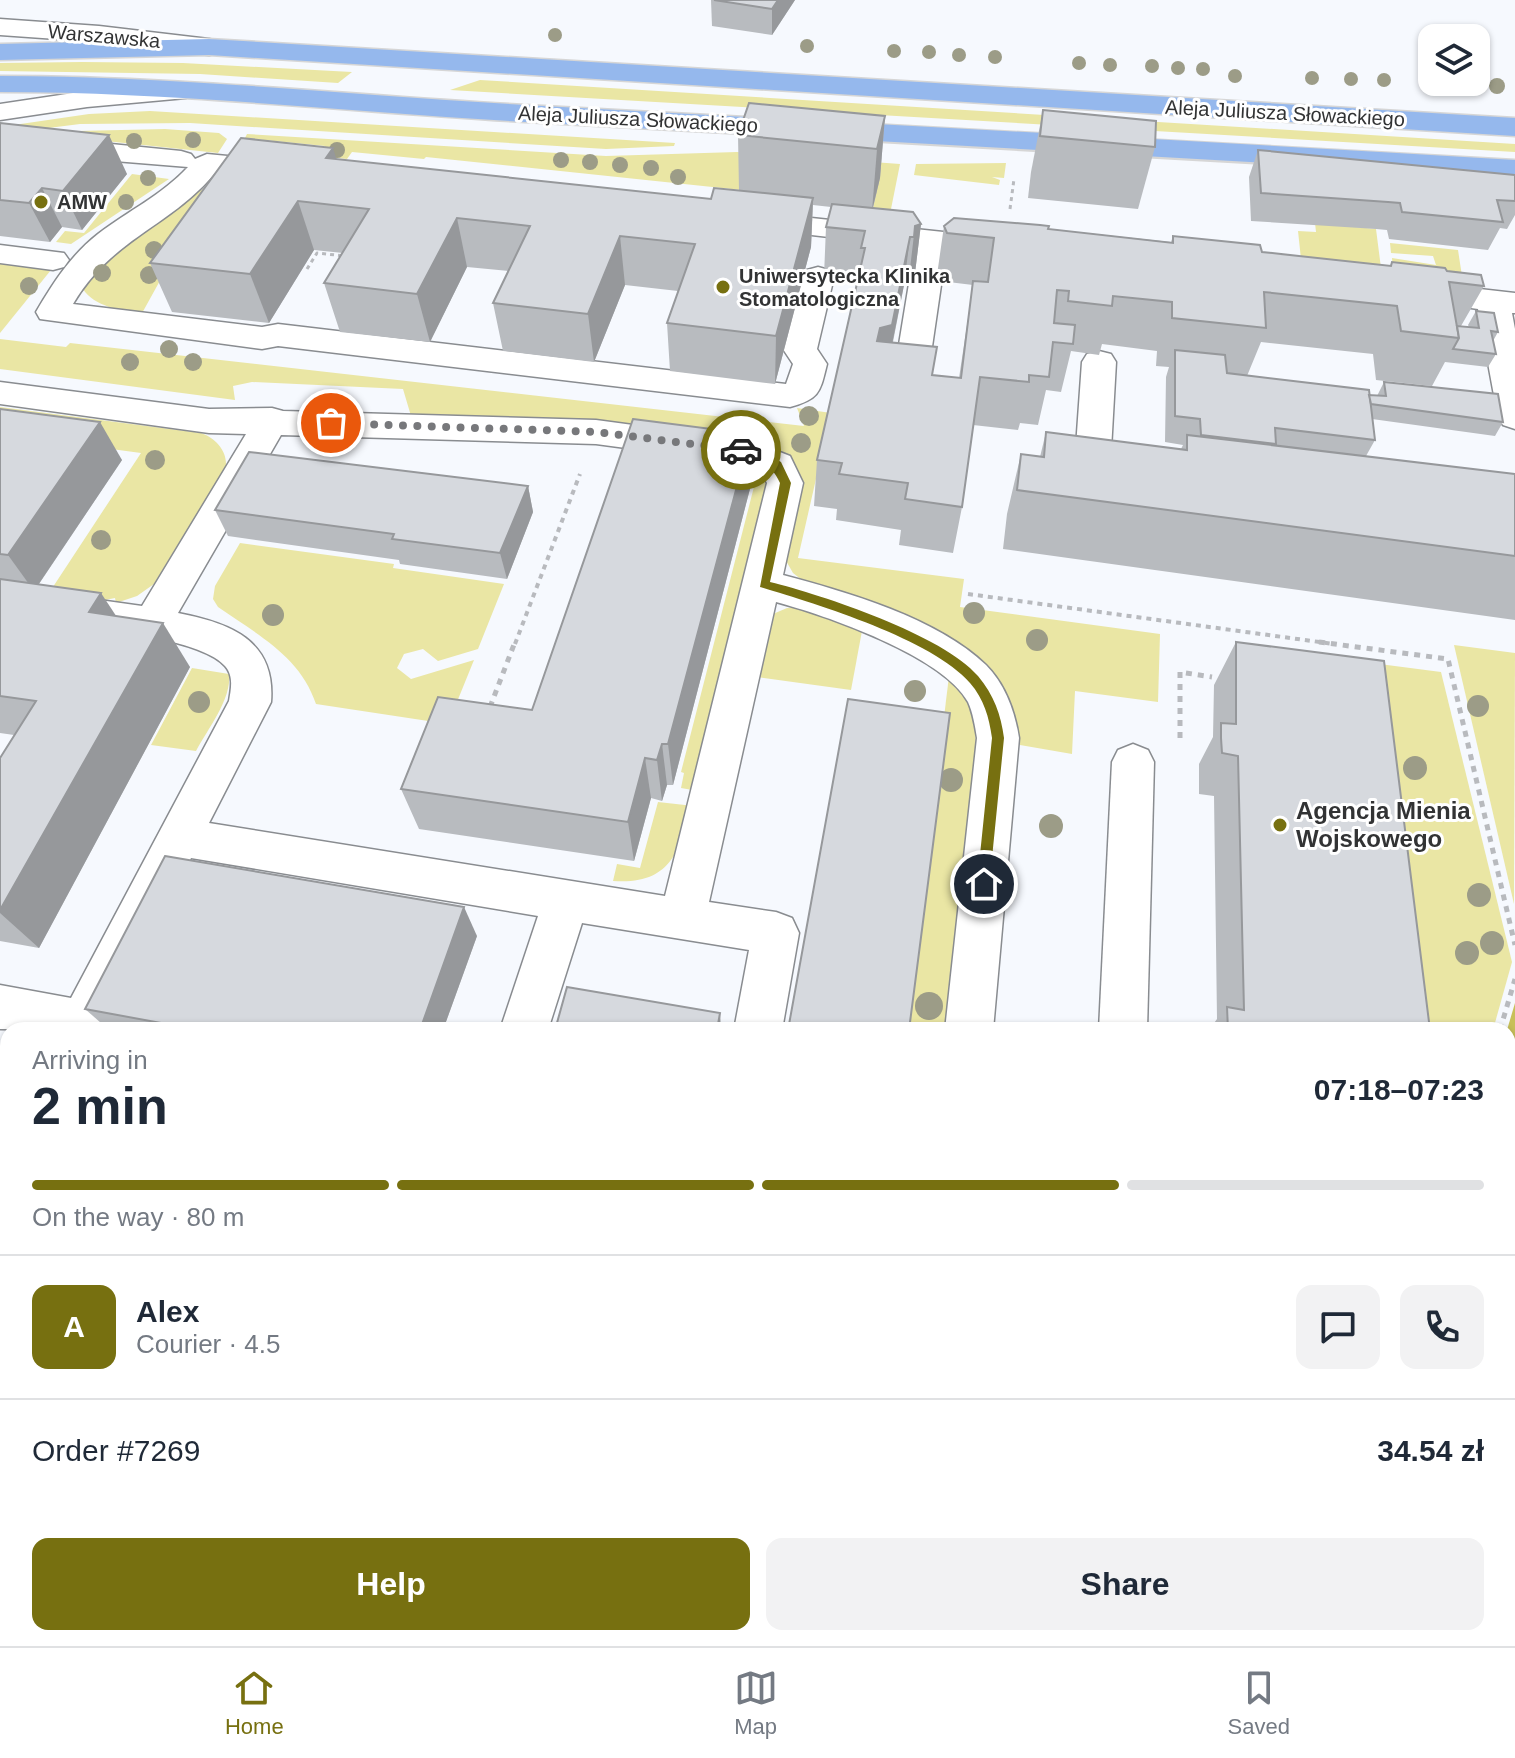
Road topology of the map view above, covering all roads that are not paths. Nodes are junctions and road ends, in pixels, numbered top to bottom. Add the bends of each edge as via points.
1 (0, 27) edge
2 (209, 47) junction
3 (0, 52) edge
4 (0, 84) edge
5 (176, 92) junction
6 (0, 112) edge
7 (1515, 127) edge
8 (0, 152) edge
9 (181, 160) dead end
10 (1515, 169) edge
11 (311, 174) edge
12 (731, 219) edge
13 (932, 240) junction
14 (1036, 251) edge
15 (0, 254) edge
16 (53, 260) dead end
17 (818, 277) dead end
18 (1384, 289) edge
19 (1504, 302) edge
20 (1099, 362) dead end
21 (910, 381) edge
22 (0, 393) edge
23 (1515, 417) edge
24 (272, 420) junction
25 (1170, 470) edge
26 (764, 584) junction
27 (0, 601) edge
28 (152, 623) junction
29 (1133, 762) road end
30 (179, 837) junction
31 (566, 900) junction
32 (682, 919) junction
33 (0, 1007) edge
34 (64, 1022) edge
35 (83, 1022) edge
36 (527, 1022) edge
37 (759, 1022) edge
38 (970, 1022) edge
39 (1123, 1022) edge

1 - 2 street, Warszawska
2 - 3 main road, Aleja Juliusza Słowackiego
2 - 7 main road, Aleja Juliusza Słowackiego
4 - 5 main road, Aleja Juliusza Słowackiego
5 - 6 street
5 - 10 main road, Aleja Juliusza Słowackiego
8 - 9 street via 41,146
11 - 17 street via 207,163 189,186 88,259 52,312 790,396 803,390 810,364 800,349
12 - 13 street
13 - 14 street
13 - 21 street
15 - 16 street
18 - 19 street
19 - 23 street
20 - 25 street via 1093,461
22 - 24 street via 209,421
24 - 26 street via 596,432 768,458 777,465 785,493
24 - 28 street
26 - 32 street
26 - 38 street via 817,598 940,651 985,695 998,738
27 - 28 street
28 - 30 street via 205,634 244,659 254,686
29 - 39 street
30 - 31 street
30 - 35 street
31 - 32 street
31 - 36 street
32 - 37 street via 776,933
33 - 34 street

